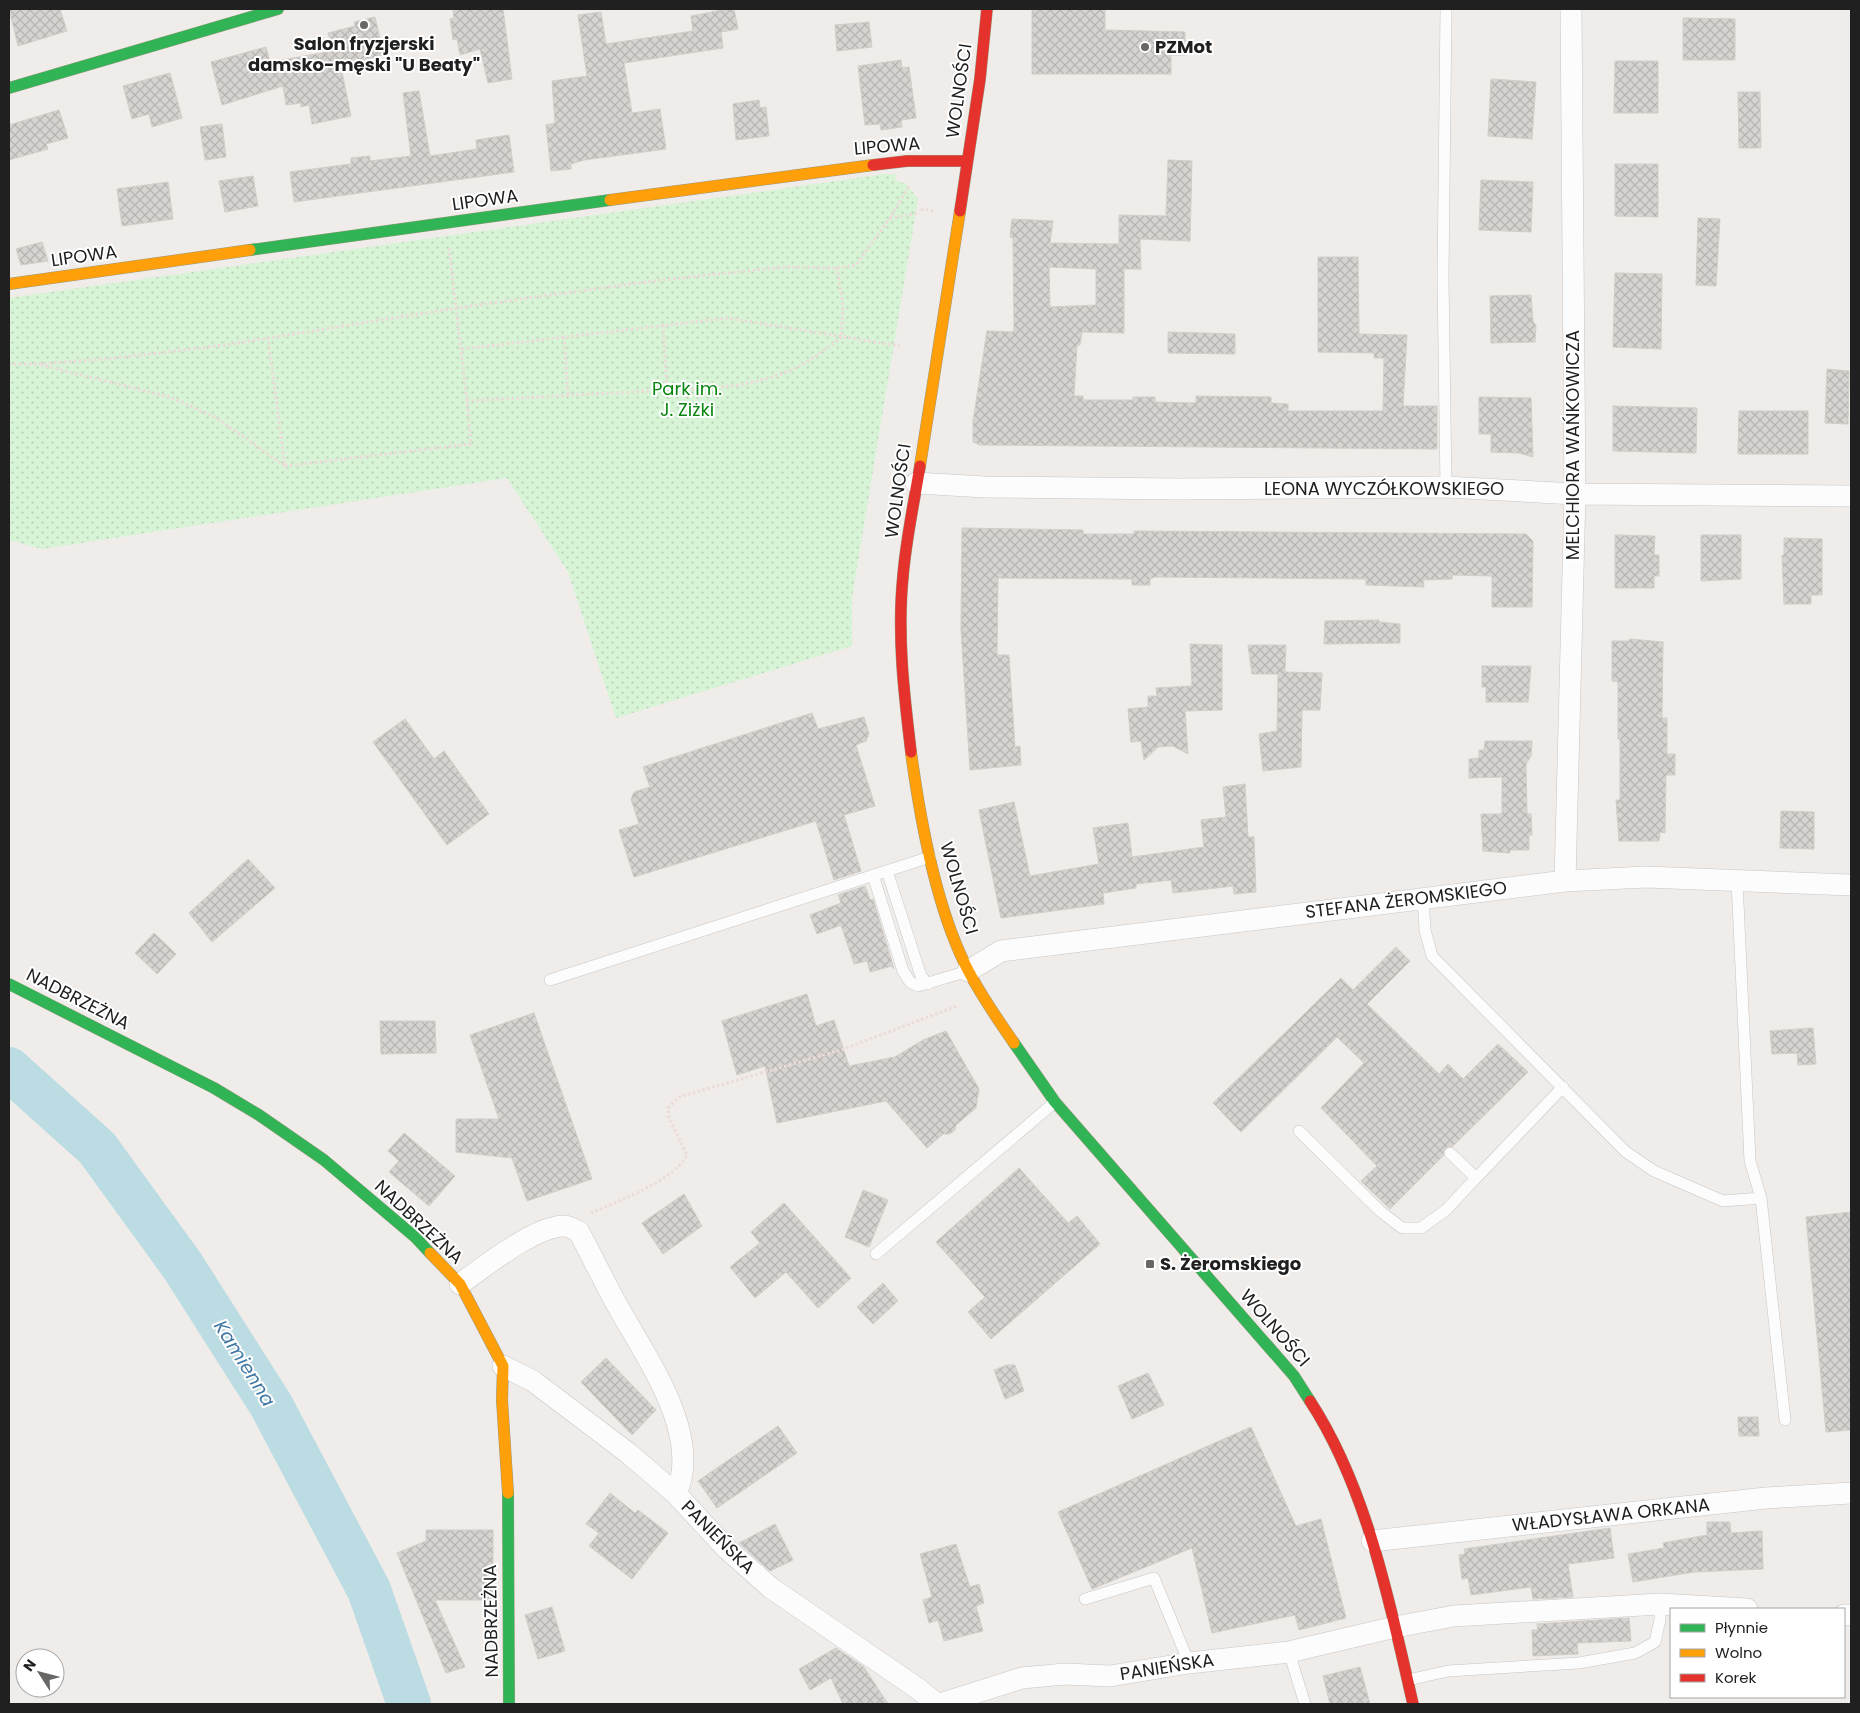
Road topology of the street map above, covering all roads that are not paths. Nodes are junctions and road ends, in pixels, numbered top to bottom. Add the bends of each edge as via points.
1 (278, 9) edge
2 (987, 9) edge
3 (1446, 9) edge
4 (1571, 9) edge
5 (9, 88) edge
6 (967, 161) junction
7 (9, 284) edge
8 (916, 483) junction
9 (1446, 487) junction
10 (1575, 494) junction
11 (1851, 496) edge
12 (930, 857) junction
13 (887, 871) junction
14 (873, 875) junction
15 (1565, 881) junction
16 (1738, 881) junction
17 (1851, 885) edge
18 (1423, 898) junction
19 (968, 971) junction
20 (550, 980) dead end
21 (9, 984) edge
22 (928, 984) junction
23 (1563, 1087) junction
24 (1056, 1102) junction
25 (1299, 1131) dead end
26 (1450, 1153) dead end
27 (1476, 1178) junction
28 (1761, 1198) junction
29 (876, 1254) dead end
30 (460, 1284) junction
31 (503, 1366) junction
32 (1785, 1420) dead end
33 (1851, 1493) edge
34 (676, 1494) junction
35 (1372, 1541) junction
36 (1086, 1599) dead end
37 (1660, 1604) junction
38 (1730, 1608) edge
39 (1395, 1626) junction
40 (1289, 1652) junction
41 (1189, 1663) junction
42 (1407, 1680) junction
43 (945, 1703) edge
44 (510, 1704) edge
45 (1305, 1704) edge
46 (1413, 1704) edge

1 - 5 street
2 - 6 street, WOLNOŚCI
3 - 9 lane via 1443,278
4 - 10 street, MELCHIORA WAŃKOWICZA
6 - 7 street, LIPOWA via 907,160 823,170
6 - 8 street, WOLNOŚCI
8 - 9 street, LEONA WYCZÓŁKOWSKIEGO via 1178,489
8 - 12 street, WOLNOŚCI via 903,576 901,635 904,697 916,789
9 - 10 street, LEONA WYCZÓŁKOWSKIEGO
10 - 11 street, LEONA WYCZÓŁKOWSKIEGO
10 - 15 street, MELCHIORA WAŃKOWICZA
12 - 13 lane
12 - 19 street, WOLNOŚCI via 943,909
13 - 14 lane
13 - 22 lane via 921,976
14 - 20 lane
14 - 22 lane via 906,978 918,986
15 - 16 street, STEFANA ŻEROMSKIEGO via 1646,877
15 - 18 street, STEFANA ŻEROMSKIEGO
16 - 17 street, STEFANA ŻEROMSKIEGO
16 - 28 lane via 1750,1161
18 - 19 street, STEFANA ŻEROMSKIEGO via 1001,951
18 - 23 lane via 1425,930 1432,956
19 - 22 lane
19 - 24 street, WOLNOŚCI
21 - 30 street, NADBRZEŻNA via 206,1084 260,1116 324,1160 415,1237
23 - 27 lane
23 - 28 lane via 1626,1152 1654,1171 1723,1200
24 - 29 lane
24 - 35 street, WOLNOŚCI via 1294,1376 1324,1423
25 - 27 lane via 1380,1211 1402,1228 1422,1228 1446,1210
26 - 27 lane
28 - 32 lane
30 - 31 street, NADBRZEŻNA
30 - 34 street via 510,1249 546,1230 566,1226 579,1232 667,1394 675,1416 682,1456 683,1479
31 - 34 street, PANIEŃSKA via 534,1382
31 - 44 street, NADBRZEŻNA
33 - 35 street, WŁADYSŁAWA ORKANA via 1766,1498
34 - 43 street, PANIEŃSKA via 727,1549 771,1588 917,1688
35 - 39 street, WOLNOŚCI
36 - 41 lane via 1154,1578
37 - 38 street
37 - 39 street via 1454,1616
37 - 42 lane via 1655,1642 1635,1653 1579,1663 1448,1671
39 - 40 street, PANIEŃSKA
39 - 42 street, WOLNOŚCI
40 - 41 street, PANIEŃSKA
40 - 45 lane
41 - 43 street, PANIEŃSKA via 1110,1676 1065,1674 1022,1678
42 - 46 street, WOLNOŚCI

